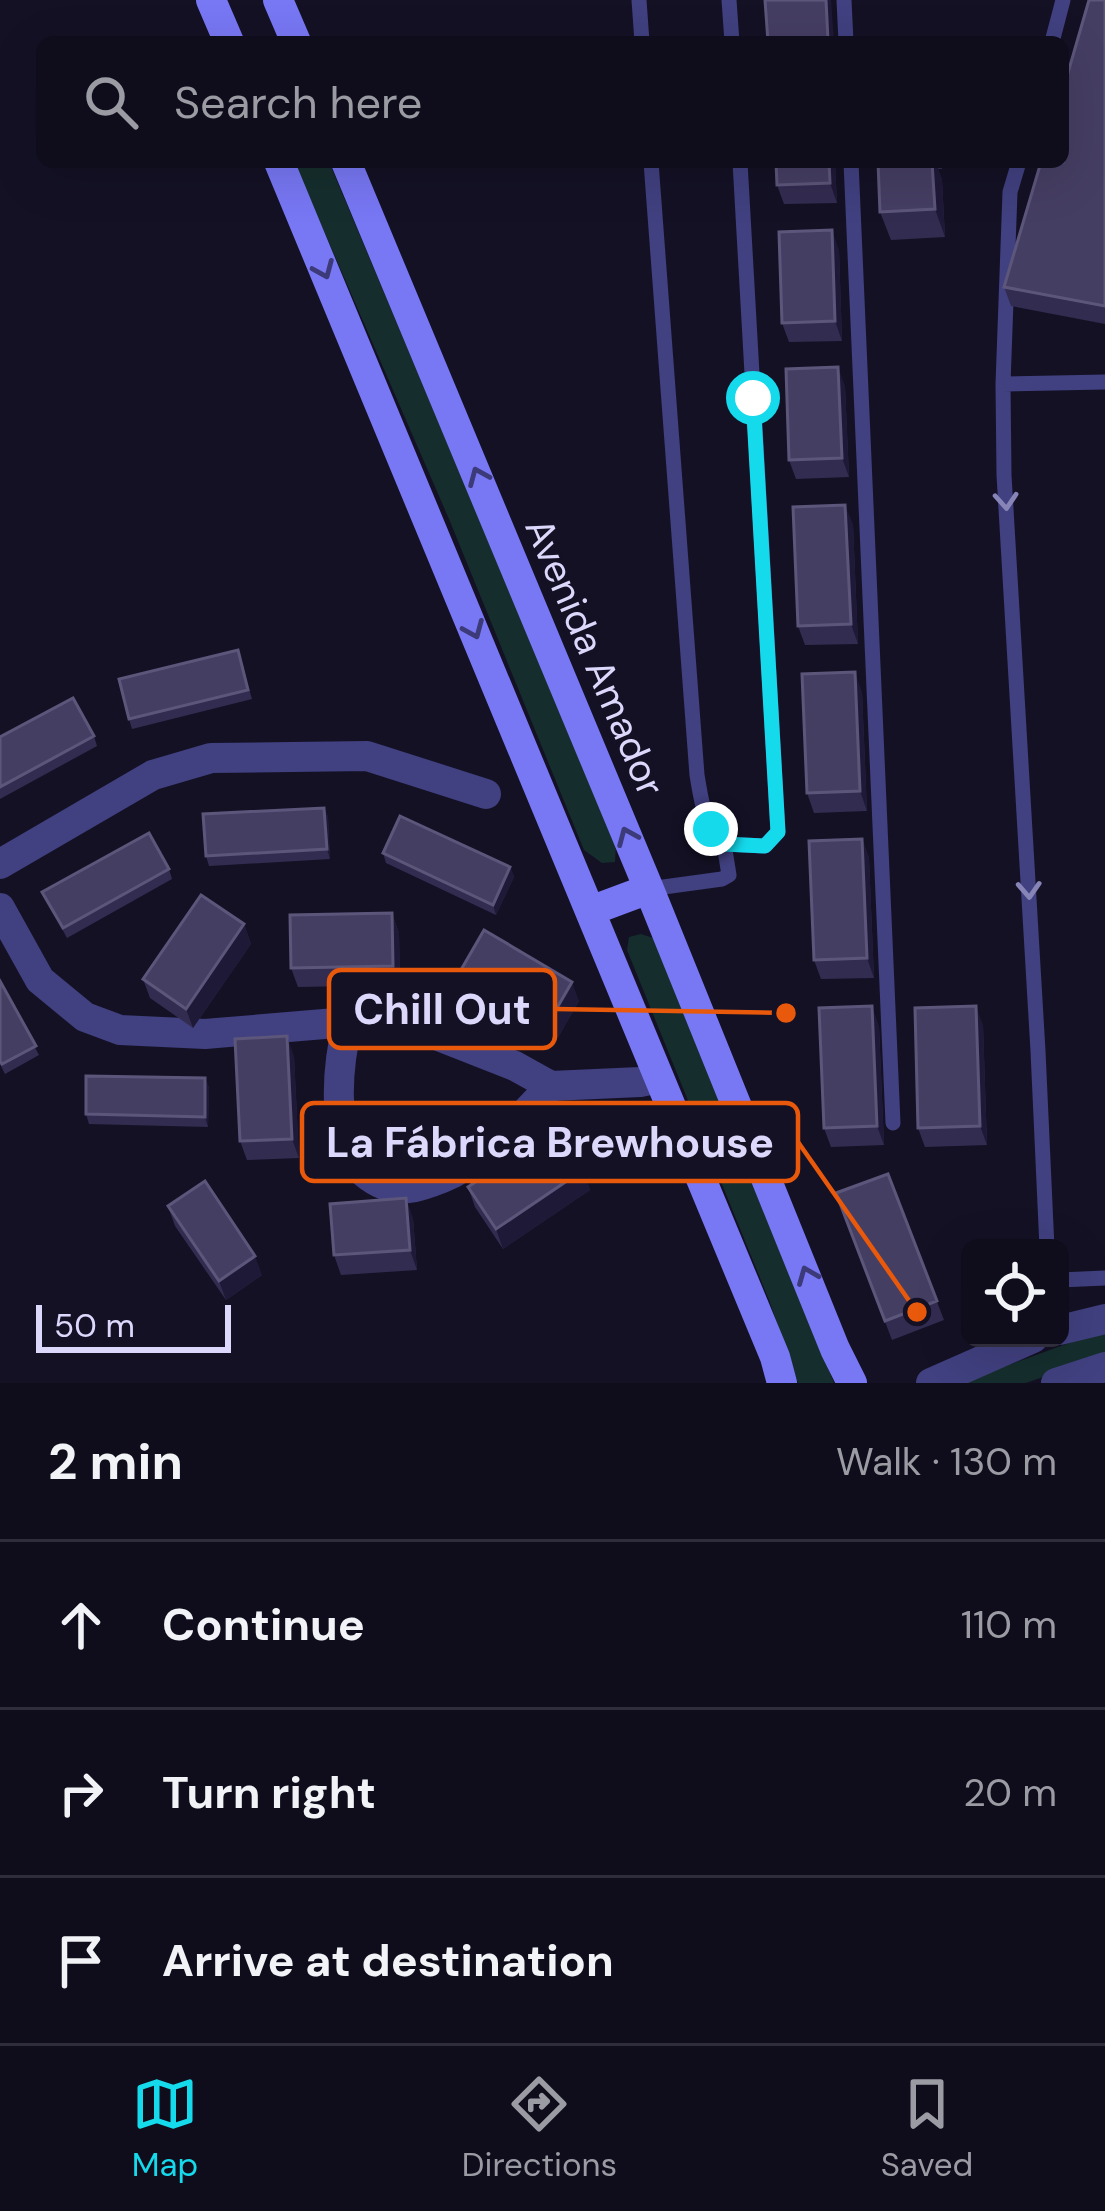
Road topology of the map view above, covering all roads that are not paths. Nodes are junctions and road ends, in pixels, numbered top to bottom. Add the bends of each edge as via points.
1 (211, 0) edge
2 (278, 0) edge
3 (639, 0) edge
4 (729, 0) edge
5 (844, 0) edge
6 (1063, 0) edge
7 (226, 36) edge
8 (293, 36) edge
9 (642, 36) edge
10 (732, 36) edge
11 (846, 36) edge
12 (1054, 36) edge
13 (281, 168) edge
14 (349, 168) edge
15 (651, 168) edge
16 (740, 168) edge
17 (851, 168) edge
18 (1016, 168) edge
19 (1105, 382) edge
20 (1003, 384) junction
21 (485, 794) dead end
22 (724, 844) junction
23 (0, 864) edge
24 (650, 889) junction
25 (0, 908) edge
26 (590, 911) junction
27 (348, 1022) junction
28 (659, 1078) junction
29 (551, 1086) junction
30 (893, 1124) dead end
31 (1047, 1239) edge
32 (1105, 1278) edge
33 (1069, 1280) edge
34 (1105, 1319) edge
35 (1069, 1328) edge
36 (1013, 1347) edge
37 (1105, 1367) edge
38 (782, 1383) edge
39 (852, 1383) edge
40 (932, 1383) edge
41 (1056, 1383) edge

1 - 7 main road
2 - 8 main road
3 - 9 lane
4 - 10 lane
5 - 11 lane
6 - 12 lane
13 -> 26 main road
24 -> 14 main road, Avenida Amador
15 - 22 lane via 697,775 704,812
16 - 22 lane via 778,832 765,846
17 - 30 lane
18 - 20 lane
19 - 20 lane
20 -> 31 lane
21 - 23 street via 368,756 211,758 153,776
22 - 24 lane via 729,875
24 - 26 main road
39 -> 24 main road, Avenida Amador
25 - 27 street via 40,980 85,1017 120,1030 205,1034
26 - 28 main road
27 - 29 street via 427,1031
27 - 29 street via 339,1056 342,1137 355,1164 378,1183 407,1189 450,1174 495,1145
28 - 29 street
28 - 38 main road
32 - 33 lane
34 - 35 street
36 - 40 street
37 - 41 street

